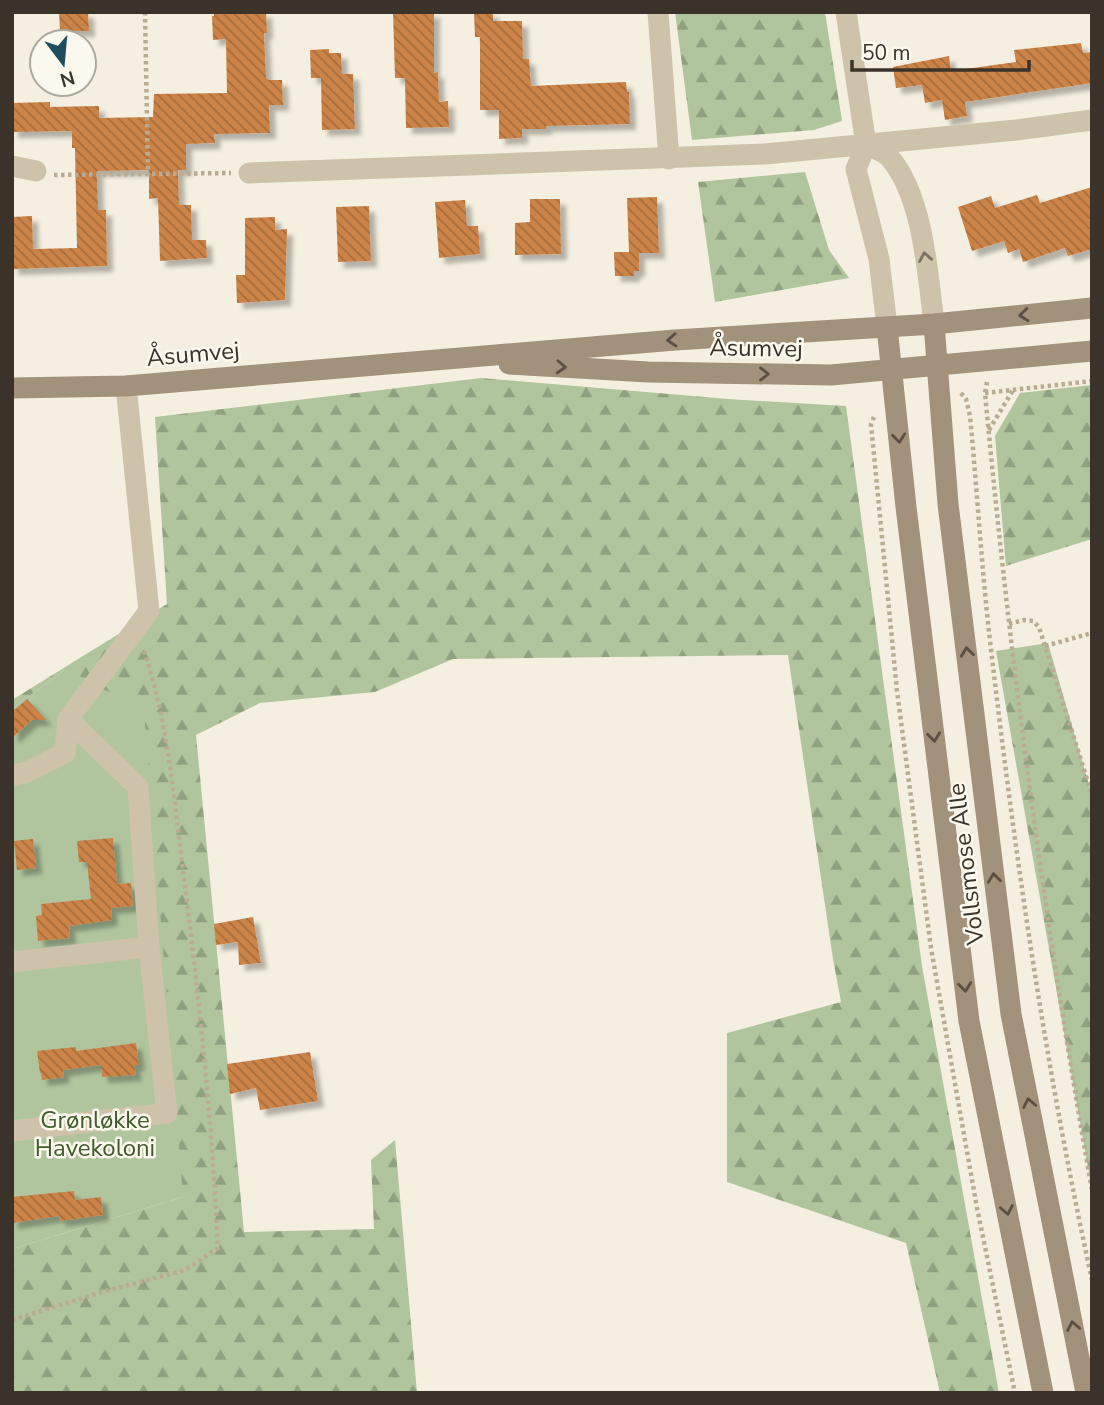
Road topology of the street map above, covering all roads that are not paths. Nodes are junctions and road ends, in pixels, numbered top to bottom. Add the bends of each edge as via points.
1 (658, 12) edge
2 (846, 12) edge
3 (1092, 120) edge
4 (866, 145) junction
5 (669, 159) junction
6 (12, 166) edge
7 (36, 172) road end
8 (249, 173) road end
9 (1092, 308) edge
10 (934, 324) junction
11 (887, 327) junction
12 (1092, 351) edge
13 (420, 360) junction
14 (937, 365) junction
15 (892, 370) junction
16 (127, 386) junction
17 (12, 388) edge
18 (68, 719) junction
19 (12, 775) edge
20 (149, 947) junction
21 (12, 962) edge
22 (12, 1131) edge
23 (1043, 1393) edge
24 (1086, 1393) edge

1 - 5 street
2 - 4 street
3 - 4 street
4 - 5 street
10 -> 4 street via 917,216 888,155
4 - 11 street via 856,169 880,259
5 - 8 street
6 - 7 street
9 -> 10 street, Åsumvej
10 - 11 street, Åsumvej
10 - 14 street, Vollsmose Alle
11 -> 13 street, Åsumvej
11 - 15 street, Vollsmose Alle
12 - 14 street, Åsumvej
13 -> 15 street, Åsumvej via 672,373 831,375
13 - 16 street, Åsumvej
14 - 15 street, Åsumvej
24 -> 14 street, Vollsmose Alle via 1011,1014 948,504
15 -> 23 street, Vollsmose Alle via 969,1021
16 - 17 street, Åsumvej
16 - 18 street via 149,611
18 - 19 street via 65,753
18 - 20 street via 138,787
20 - 21 street
20 - 22 street via 167,1113

